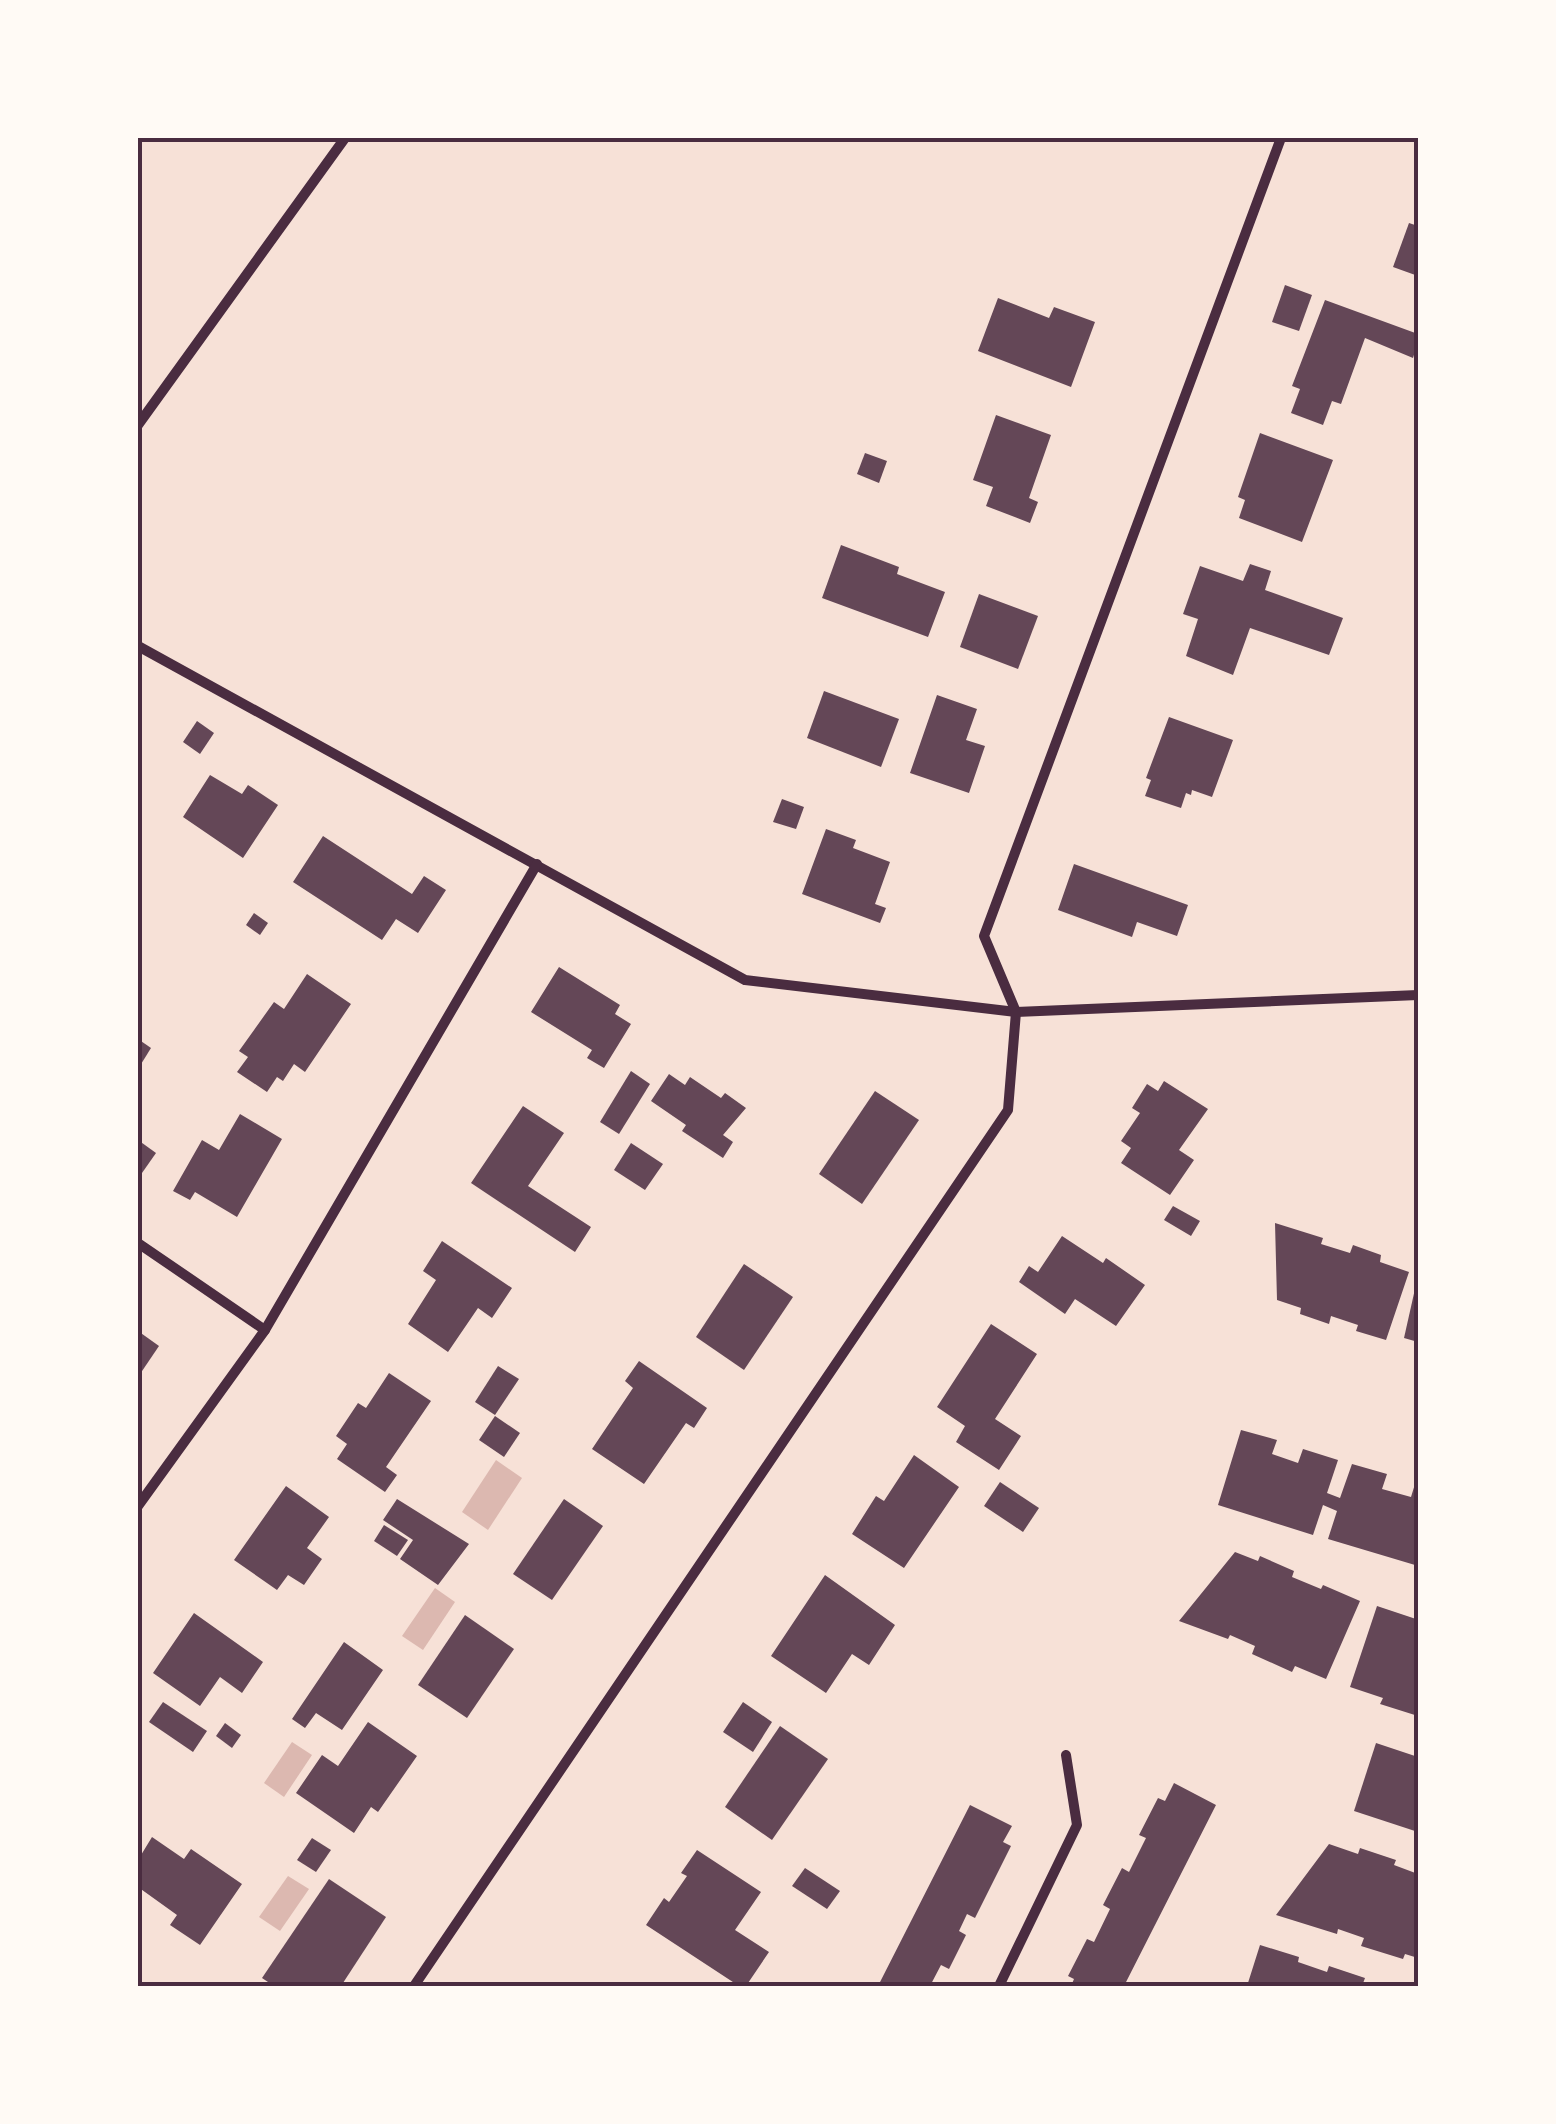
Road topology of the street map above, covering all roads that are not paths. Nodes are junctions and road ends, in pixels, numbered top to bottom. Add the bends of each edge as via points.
1 (345, 138) edge
2 (1282, 138) edge
3 (138, 425) edge
4 (138, 646) edge
5 (538, 864) junction
6 (1418, 995) edge
7 (1016, 1012) junction
8 (138, 1242) edge
9 (265, 1330) junction
10 (138, 1506) edge
11 (1066, 1754) dead end
12 (414, 1986) edge
13 (999, 1986) edge

1 - 3 street
2 - 7 street via 984,936
4 - 5 street
5 - 7 street via 745,980
5 - 9 street
6 - 7 street
7 - 12 street via 1008,1110
8 - 9 street
9 - 10 street
11 - 13 street via 1077,1825

